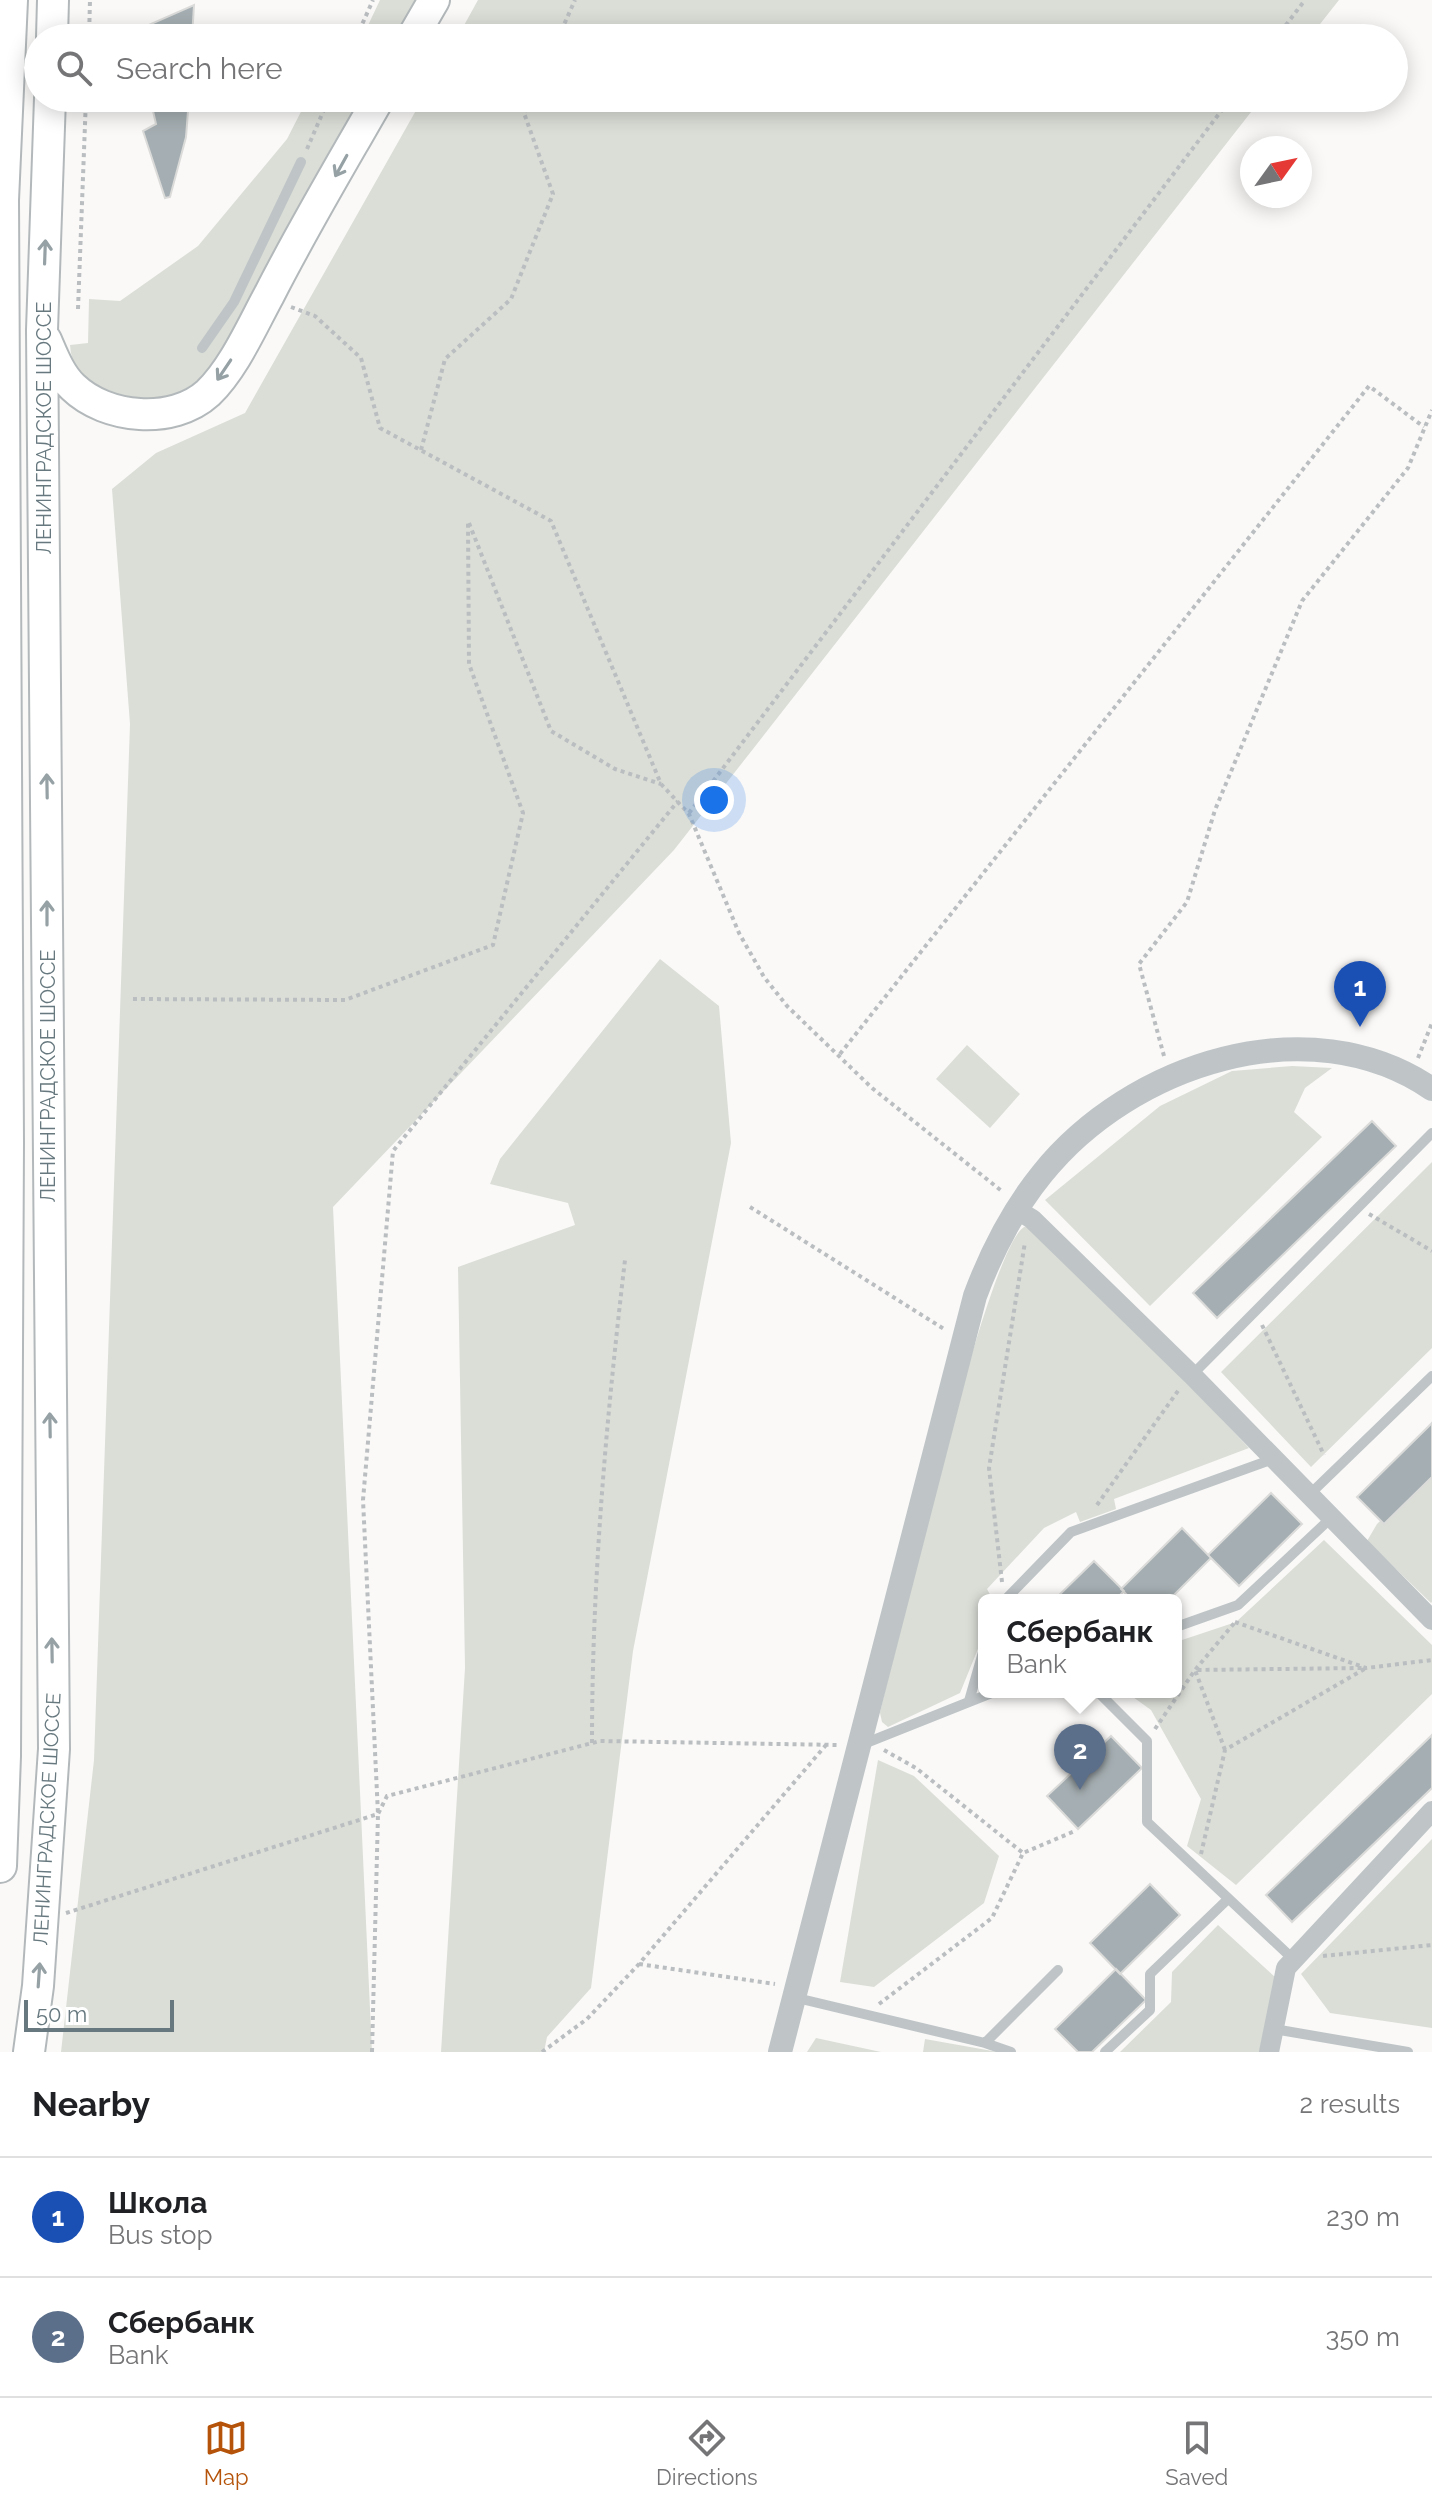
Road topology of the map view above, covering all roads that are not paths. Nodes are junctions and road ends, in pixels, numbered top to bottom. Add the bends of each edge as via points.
1 (11, 0) edge
2 (53, 0) edge
3 (434, 0) edge
4 (52, 24) edge
5 (420, 24) edge
6 (50, 112) edge
7 (372, 112) edge
8 (301, 162) road end
9 (234, 302) junction
10 (276, 304) junction
11 (42, 330) junction
12 (202, 348) dead end
13 (1432, 1089) edge
14 (1432, 1133) edge
15 (1025, 1209) junction
16 (1192, 1375) junction
17 (1432, 1376) edge
18 (1274, 1459) junction
19 (1309, 1495) junction
20 (1331, 1518) junction
21 (1011, 1594) edge
22 (1432, 1620) edge
23 (1182, 1625) edge
24 (978, 1670) edge
25 (978, 1698) edge
26 (1104, 1698) edge
27 (969, 1701) junction
28 (860, 1746) junction
29 (1432, 1811) edge
30 (0, 1866) edge
31 (1228, 1899) junction
32 (1293, 1959) junction
33 (1058, 1970) dead end
34 (797, 1998) junction
35 (1274, 2029) junction
36 (985, 2043) junction
37 (29, 2052) edge
38 (780, 2052) edge
39 (1011, 2052) edge
40 (1105, 2052) edge
41 (1269, 2052) edge
42 (1408, 2052) edge

1 - 30 highway, ЛЕНИНГРАДСКОЕ ШОССЕ via 2,200 7,1174
2 - 4 main road
3 - 5 main road
11 -> 6 main road, ЛЕНИНГРАДСКОЕ ШОССЕ
7 -> 10 main road
8 - 9 lane
9 - 10 lane via 250,308
9 - 12 lane
10 -> 11 main road via 208,393 190,404 149,414 118,412 72,387
37 -> 11 main road, ЛЕНИНГРАДСКОЕ ШОССЕ via 54,1749
13 - 15 street via 1412,1075 1352,1054 1286,1048 1228,1057 1170,1078 1084,1132 1042,1173
14 - 16 lane
15 - 16 street
15 - 28 street via 986,1268 963,1341
16 - 18 street
17 - 19 lane
18 - 19 street
18 - 21 lane via 1071,1532
19 - 20 street
20 - 22 street
20 - 23 lane via 1231,1608
24 - 27 lane
25 - 27 lane
26 - 31 lane via 1147,1741 1147,1822
27 - 28 lane
28 - 34 street
29 - 32 street
31 - 32 lane
31 - 40 lane via 1150,1974 1150,2010
32 - 35 street via 1286,1968
33 - 36 lane
34 - 36 lane
34 - 38 street
35 - 41 street
35 - 42 lane
36 - 39 lane

